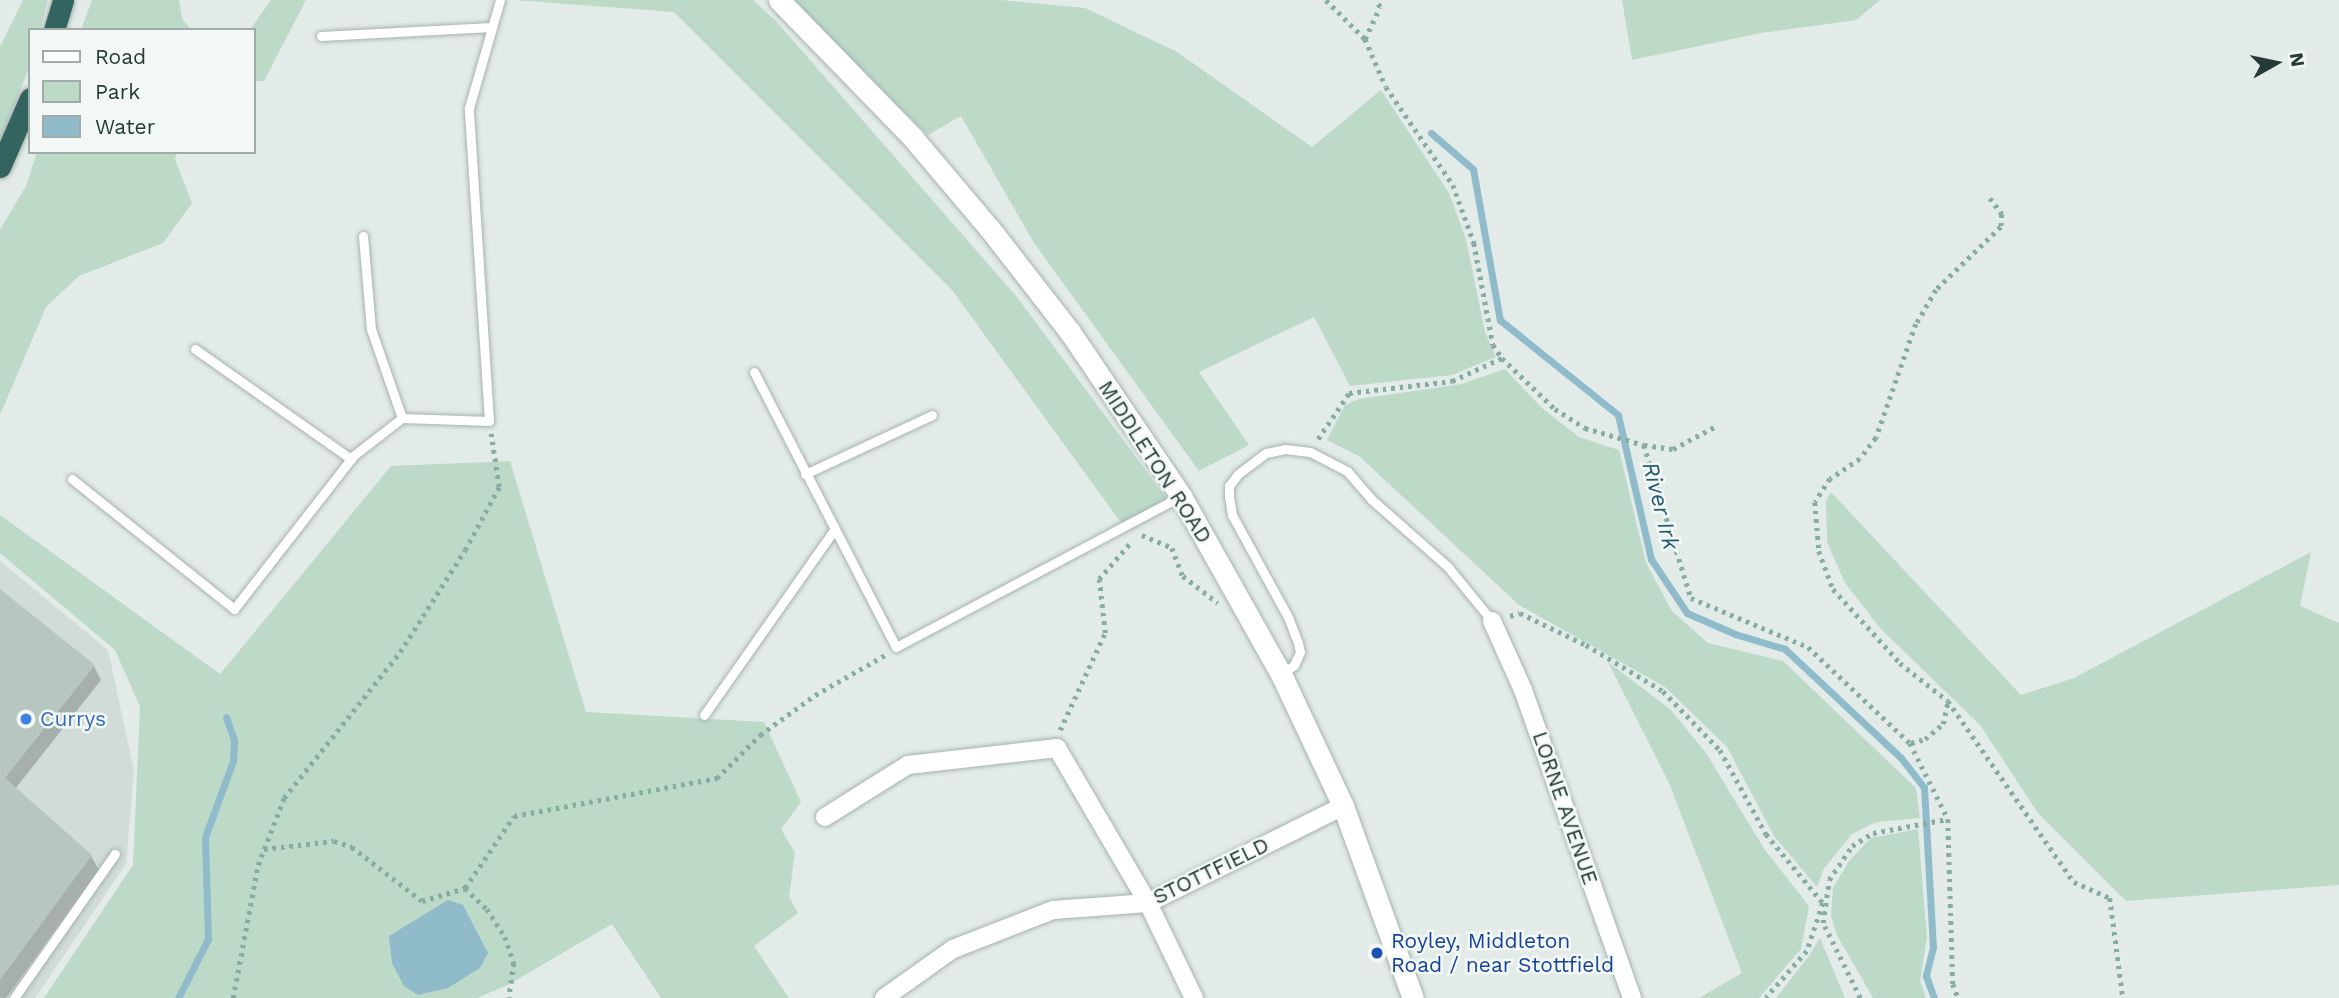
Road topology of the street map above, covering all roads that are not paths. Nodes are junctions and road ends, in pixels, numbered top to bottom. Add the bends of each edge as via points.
1 (63, 0) edge
2 (500, 0) edge
3 (779, 0) edge
4 (492, 27) junction
5 (55, 28) edge
6 (321, 37) dead end
7 (28, 103) edge
8 (0, 167) edge
9 (363, 236) dead end
10 (195, 349) dead end
11 (754, 372) dead end
12 (932, 415) dead end
13 (402, 418) junction
14 (351, 459) junction
15 (805, 474) junction
16 (72, 479) dead end
17 (1181, 496) junction
18 (834, 530) junction
19 (1492, 621) joint
20 (1281, 674) junction
21 (704, 715) dead end
22 (1343, 806) junction
23 (825, 817) dead end
24 (115, 854) dead end
25 (1147, 903) junction
26 (14, 998) edge
27 (884, 998) edge
28 (1194, 998) edge
29 (1413, 998) edge
30 (1632, 998) edge

1 - 5 highway
2 - 4 lane
3 - 17 main road, MIDDLETON ROAD via 913,138 990,229 1070,332
4 - 6 lane
4 - 13 lane via 469,108 489,421
7 - 8 highway
9 - 13 lane via 371,329
10 - 14 lane
11 - 15 lane
12 - 15 lane
13 - 14 lane
14 - 16 lane via 234,609
15 - 18 lane
17 - 18 lane via 896,647
17 - 20 main road, MIDDLETON ROAD
18 - 21 lane
19 - 20 lane via 1448,567 1371,499 1347,471 1310,452 1285,449 1266,453 1228,486 1232,515 1298,643 1300,652 1294,665
19 - 30 street, LORNE AVENUE via 1524,690
20 - 22 main road, MIDDLETON ROAD
22 - 25 street, STOTTFIELD
22 - 29 main road, MIDDLETON ROAD
23 - 25 street via 908,765 1057,748
24 - 26 lane
25 - 27 street, STOTTFIELD via 1053,910 953,949
25 - 28 street

